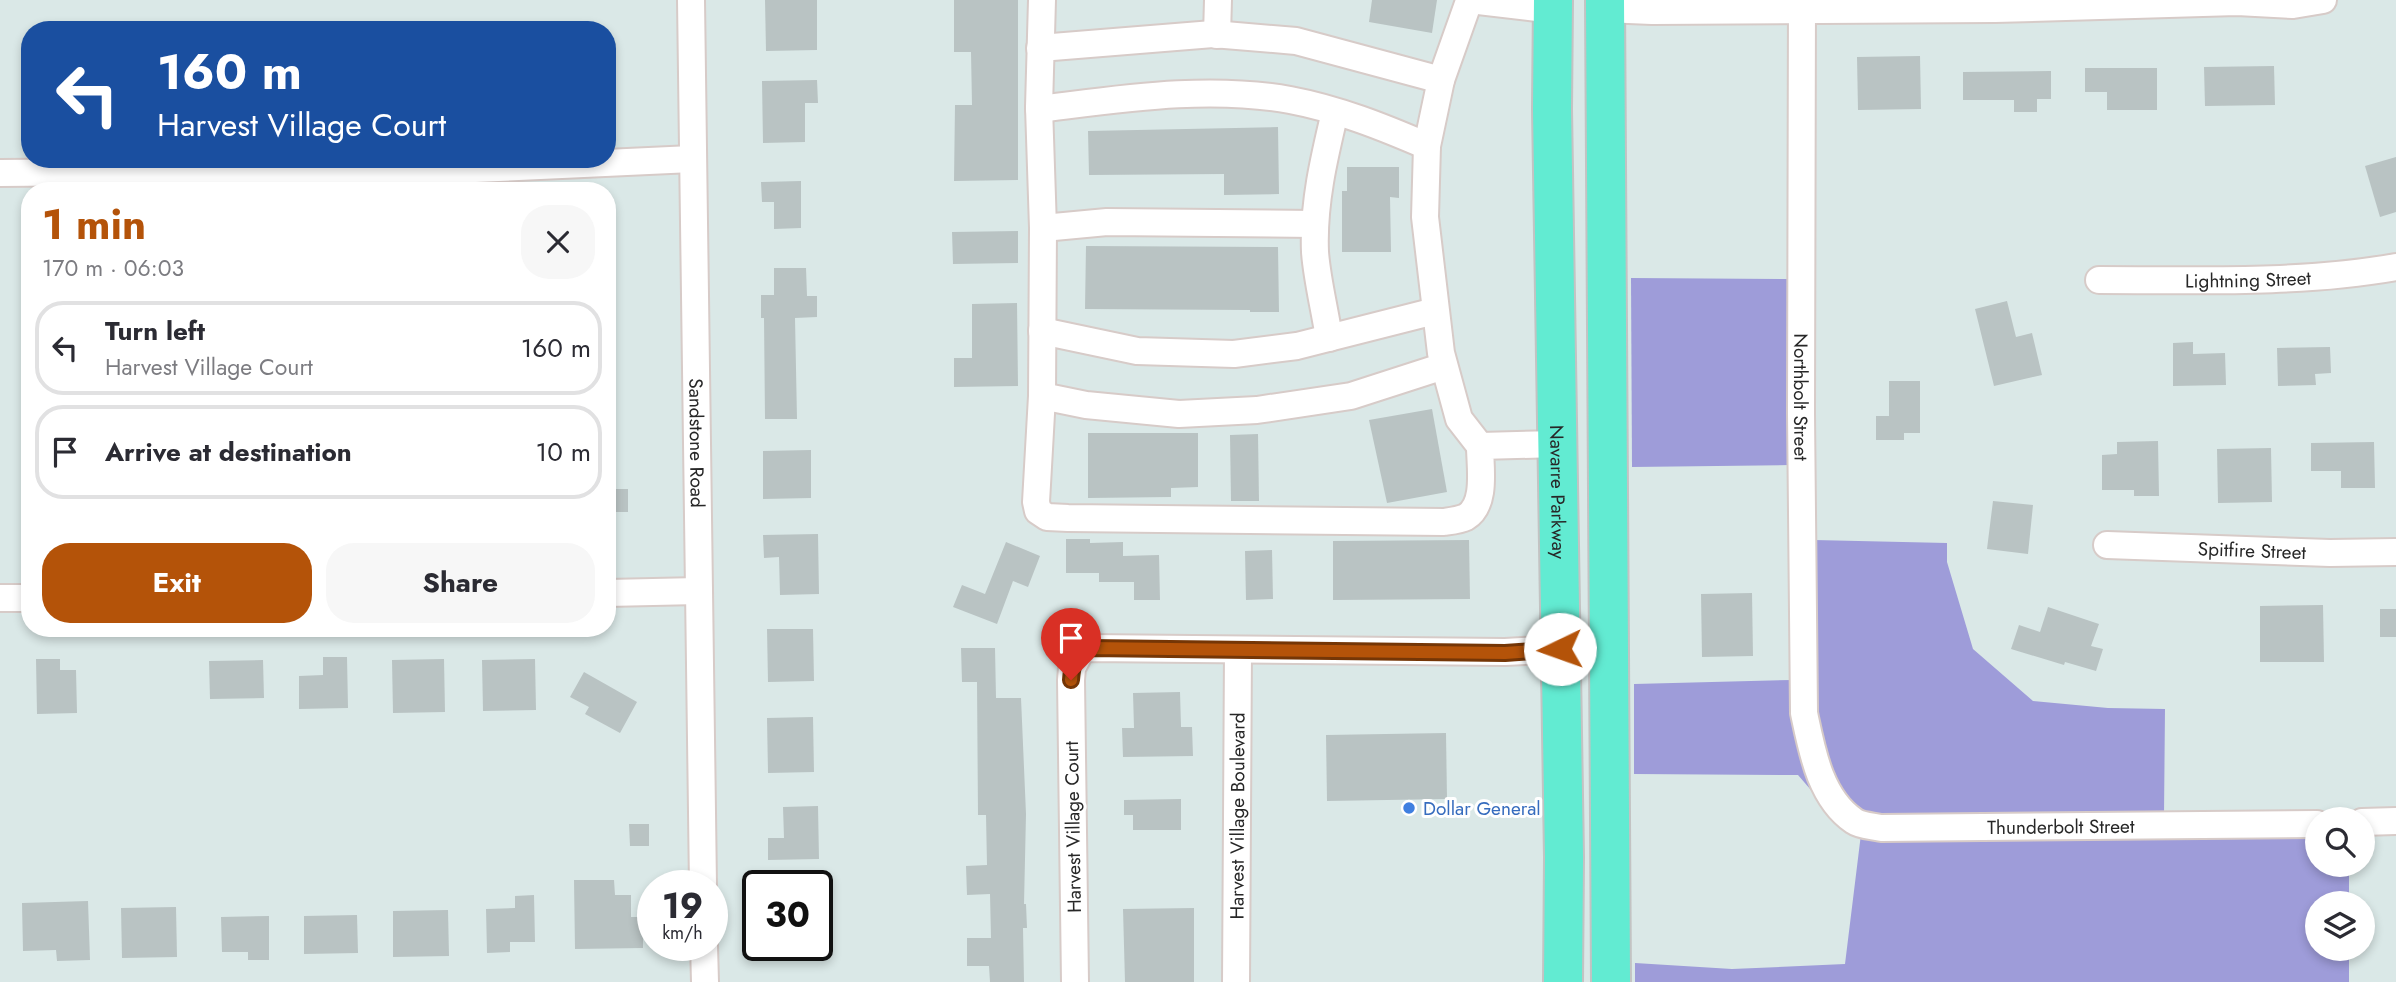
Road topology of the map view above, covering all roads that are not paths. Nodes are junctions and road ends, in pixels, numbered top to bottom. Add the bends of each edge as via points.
1 (691, 0) edge
2 (1042, 0) edge
3 (1218, 0) edge
4 (2323, 0) edge
5 (1469, 1) edge
6 (1605, 4) edge
7 (1553, 5) edge
8 (1802, 5) edge
9 (1217, 35) junction
10 (1040, 48) junction
11 (1441, 80) junction
12 (1039, 109) junction
13 (1335, 112) junction
14 (1427, 146) junction
15 (692, 159) junction
16 (616, 163) edge
17 (497, 168) edge
18 (0, 173) edge
19 (1315, 224) junction
20 (1043, 228) junction
21 (2396, 267) edge
22 (2099, 280) dead end
23 (1435, 311) junction
24 (1042, 331) junction
25 (1329, 338) junction
26 (1556, 351) junction
27 (1444, 366) junction
28 (1042, 396) junction
29 (1607, 429) junction
30 (1558, 444) junction
31 (1480, 446) junction
32 (1608, 529) junction
33 (2107, 545) dead end
34 (2396, 552) edge
35 (699, 591) junction
36 (616, 593) edge
37 (0, 598) edge
38 (21, 598) edge
39 (1560, 649) junction
40 (1238, 651) junction
41 (1824, 782) joint
42 (2396, 821) edge
43 (2375, 822) edge
44 (2305, 824) edge
45 (704, 870) edge
46 (704, 961) edge
47 (705, 982) edge
48 (1075, 982) edge
49 (1237, 982) edge
50 (1563, 982) edge
51 (1611, 982) edge

1 - 15 street, Sandstone Road
2 - 10 street
3 - 9 street
4 - 8 street via 2294,5 2237,2 1996,9
5 - 7 street
5 - 11 street
6 - 8 street via 1652,11
6 - 29 highway
7 - 26 highway, Navarre Parkway
8 - 41 street, Northbolt Street via 1804,713
9 - 10 street
9 - 11 street via 1296,41
10 - 12 street
11 - 14 street
12 - 13 street via 1213,93 1290,100
12 - 20 street
13 - 14 street
13 - 19 street
14 - 23 street via 1425,217
15 - 16 street
15 - 35 street, Sandstone Road
17 - 18 street
19 - 20 street via 1107,222
19 - 25 street via 1315,254
20 - 24 street
21 - 22 street, Lightning Street via 2302,277
23 - 25 street
23 - 27 street
24 - 25 street via 1137,351 1234,354
24 - 28 street
26 - 29 highway via 1583,416 1594,426
26 - 30 highway, Navarre Parkway
27 - 28 street via 1350,396 1257,410 1179,414
27 - 31 street via 1459,419
28 - 31 street via 1036,502 1038,511 1047,517 1444,522 1464,518 1479,500
29 - 32 highway
30 - 31 street
30 - 32 highway via 1579,466
30 - 39 highway, Navarre Parkway
32 - 51 highway
33 - 34 street, Spitfire Street
35 - 36 street
35 - 45 street, Sandstone Road
37 - 38 street
39 - 40 street, Harvest Village Court via 1505,653
39 - 50 highway, Navarre Parkway
40 - 48 street, Harvest Village Court via 1089,648 1077,656 1071,680
40 - 49 street, Harvest Village Boulevard
41 - 44 street, Thunderbolt Street via 1836,805 1856,823 1881,828
42 - 43 street
46 - 47 street

